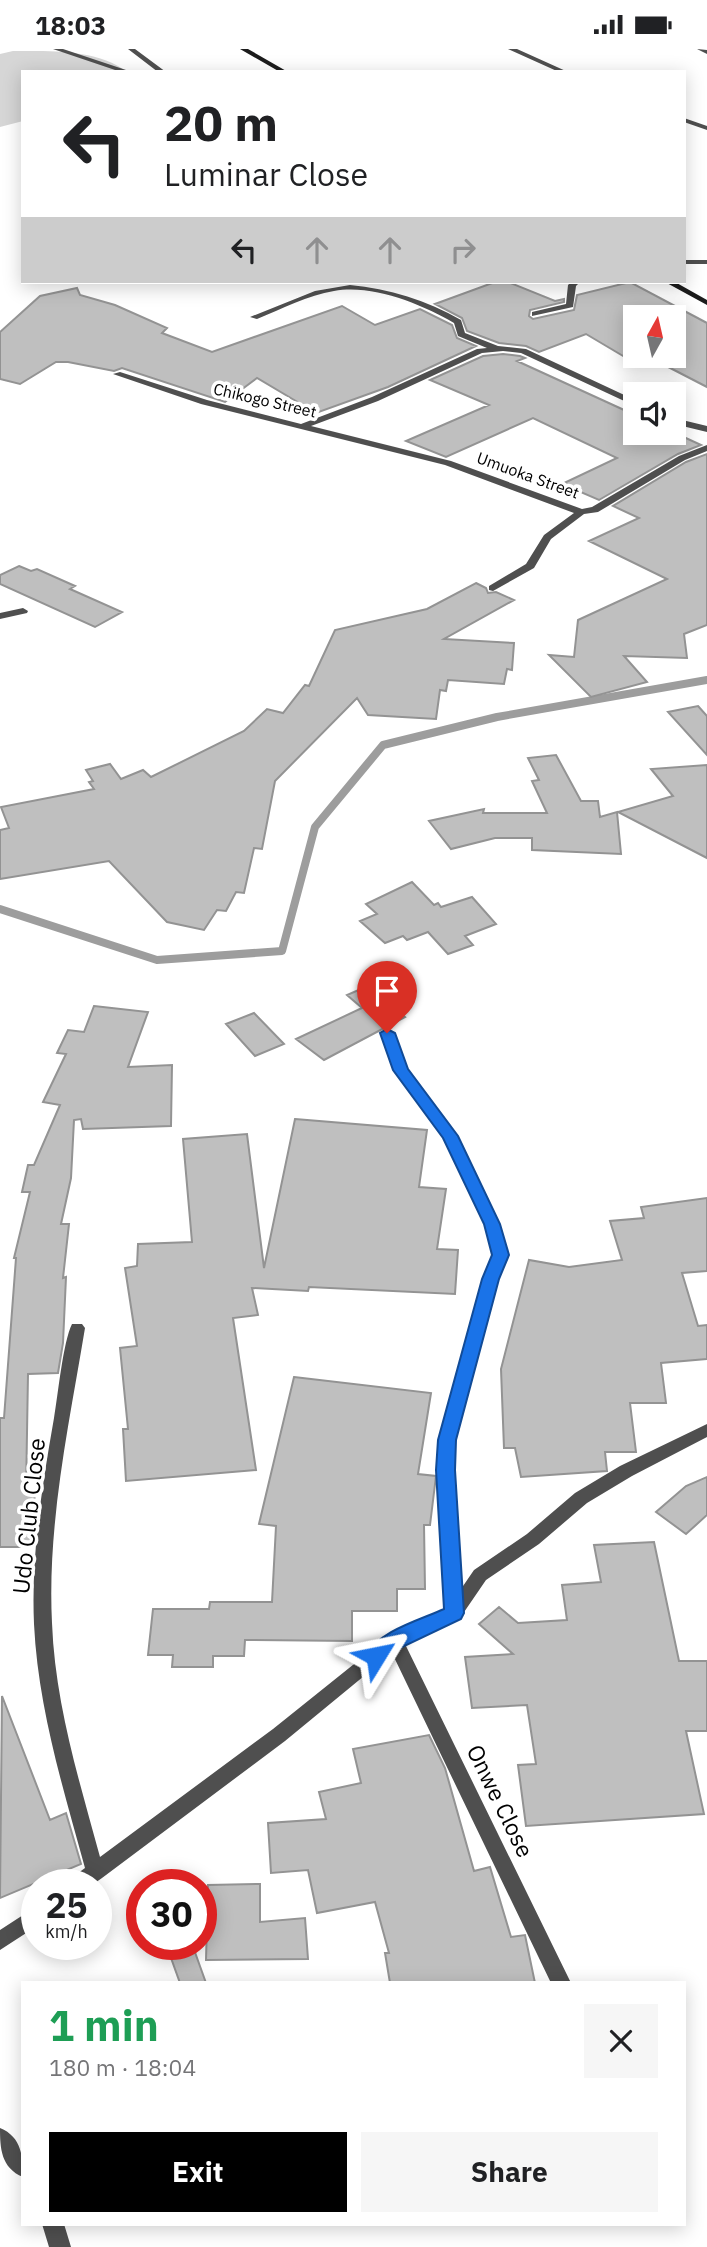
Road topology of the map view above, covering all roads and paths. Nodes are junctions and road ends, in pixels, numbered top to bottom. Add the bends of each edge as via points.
1 (56, 49) edge
2 (131, 49) edge
3 (243, 49) edge
4 (510, 49) edge
5 (700, 49) edge
6 (707, 52) edge
7 (123, 70) edge
8 (160, 70) edge
9 (281, 70) edge
10 (560, 70) edge
11 (686, 121) edge
12 (707, 128) edge
13 (686, 262) edge
14 (707, 262) edge
15 (573, 284) edge
16 (672, 284) edge
17 (707, 303) edge
18 (535, 314) dead end
19 (254, 317) dead end
20 (495, 348) junction
21 (117, 374) dead end
22 (623, 397) edge
23 (686, 424) edge
24 (305, 425) junction
25 (707, 429) edge
26 (707, 448) edge
27 (407, 453) joint
28 (581, 512) junction
29 (493, 588) dead end
30 (23, 611) dead end
31 (0, 616) edge
32 (387, 1033) dead end
33 (77, 1328) dead end
34 (707, 1430) edge
35 (454, 1613) junction
36 (395, 1641) junction
37 (93, 1869) edge
38 (98, 1869) edge
39 (21, 1926) edge
40 (0, 1941) edge
41 (560, 1981) edge
42 (0, 2138) edge
43 (21, 2164) edge
44 (54, 2226) edge
45 (60, 2247) edge

1 - 7 street
2 - 8 street
3 - 9 main road
4 - 10 street
5 - 6 street
11 - 12 street
13 - 14 street
15 - 18 street via 570,305
16 - 17 main road
19 - 20 street via 328,290 355,288 439,311 458,322 461,334
20 - 22 street via 523,351
20 - 24 street
21 - 24 street, Chikogo Street via 204,402
23 - 25 street
24 - 27 street, Chikogo Street
26 - 28 street, Umuoka Street via 595,510
27 - 28 street, Umuoka Street via 448,463
28 - 29 street via 547,537 530,566
30 - 31 street
32 - 35 street via 400,1070 462,1159 492,1224 500,1255 447,1440
33 - 37 street, Udo Club Close via 48,1506 43,1624 67,1764
34 - 35 street via 581,1498 533,1539 480,1575
35 - 36 street
36 - 38 street via 279,1735
36 - 41 street, Onwe Close
39 - 40 street
42 - 43 street
44 - 45 street

